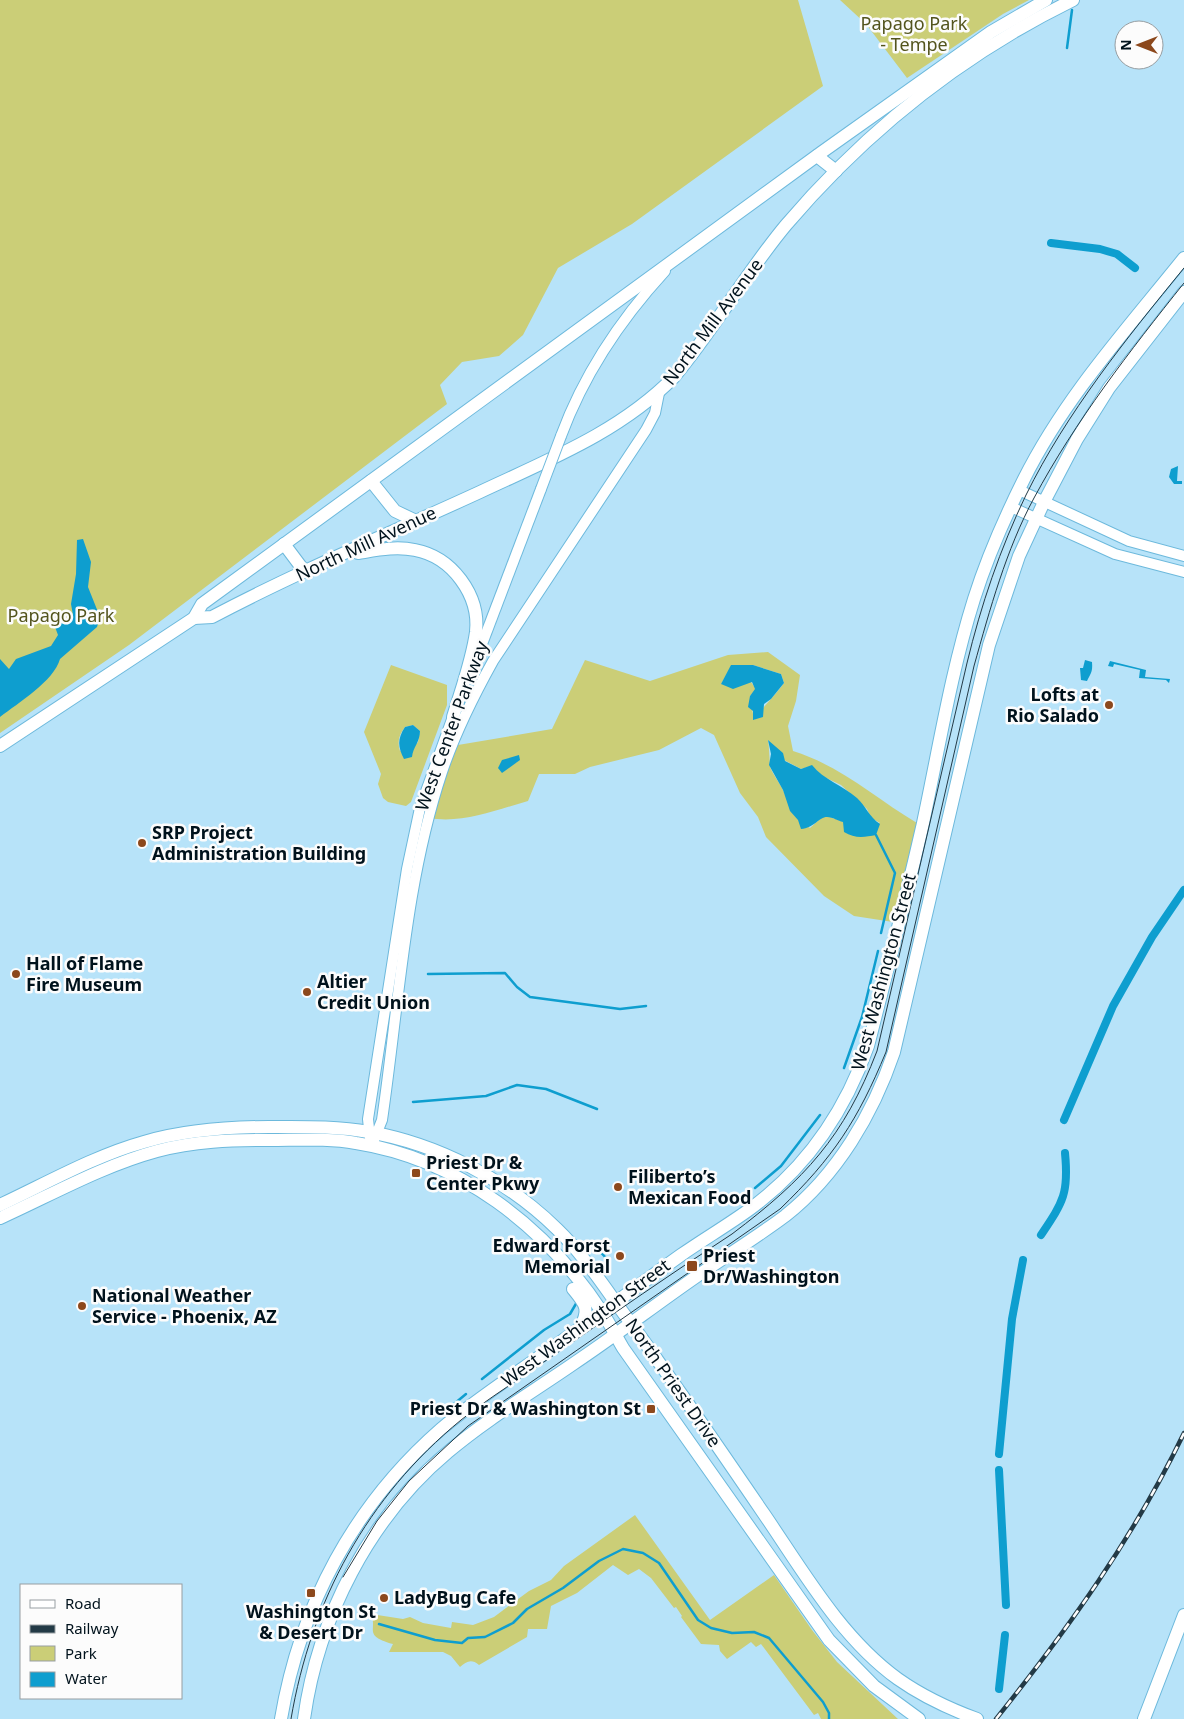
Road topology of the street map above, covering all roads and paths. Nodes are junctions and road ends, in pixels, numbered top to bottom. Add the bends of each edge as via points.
1 (1046, 0) edge
2 (1074, 0) edge
3 (816, 156) junction
4 (836, 172) junction
5 (682, 252) junction
6 (1184, 258) edge
7 (1184, 292) edge
8 (658, 393) junction
9 (371, 481) junction
10 (1018, 490) junction
11 (1044, 502) junction
12 (1011, 507) junction
13 (1036, 518) junction
14 (416, 521) junction
15 (284, 544) junction
16 (346, 554) junction
17 (1184, 556) edge
18 (305, 572) junction
19 (1184, 572) edge
20 (194, 618) junction
21 (453, 717) junction
22 (0, 746) edge
23 (373, 1133) junction
24 (372, 1146) junction
25 (0, 1205) edge
26 (0, 1218) edge
27 (538, 1236) junction
28 (616, 1302) junction
29 (602, 1312) junction
30 (631, 1323) junction
31 (580, 1328) junction
32 (615, 1335) junction
33 (736, 1507) junction
34 (786, 1548) junction
35 (1184, 1615) edge
36 (916, 1717) edge
37 (282, 1719) edge
38 (304, 1719) edge
39 (977, 1719) edge
40 (1144, 1719) edge

1 - 3 main road, North Mill Avenue via 991,32
2 - 4 main road, North Mill Avenue via 1018,29 968,61 896,114
3 - 4 main road
3 - 5 main road, North Mill Avenue
4 - 8 main road, North Mill Avenue via 786,225 690,359
5 - 9 main road, North Mill Avenue
5 - 21 street, West Center Parkway, bridge via 635,305 578,394
6 - 10 main road, West Washington Street via 1068,405
7 - 11 main road, West Washington Street via 1109,388 1077,439
8 - 14 main road, North Mill Avenue via 629,416 565,453
8 - 23 street, West Center Parkway via 656,408 646,430 501,648 452,746 416,873 382,1120
9 - 14 main road via 395,511
9 - 15 main road, North Mill Avenue
10 - 11 street
10 - 12 main road, West Washington Street
11 - 13 main road, West Washington Street
11 - 17 street via 1129,542
12 - 13 street
12 - 28 main road, West Washington Street via 974,598 964,633 892,954 868,1046 849,1092 821,1137 778,1186 751,1209
13 - 19 street via 1115,554
13 - 30 main road, West Washington Street via 1019,556 989,645 894,1052 872,1105 834,1166 793,1209
14 - 16 main road, North Mill Avenue
15 - 18 main road
15 - 20 main road, North Mill Avenue via 202,604
16 - 18 main road, North Mill Avenue
16 - 21 main road via 388,549 417,550 443,562 463,582 474,609 476,632
18 - 20 main road, North Mill Avenue via 212,616
20 - 22 main road, North Mill Avenue
21 - 23 street, West Center Parkway via 420,808 407,869 374,1080
23 - 24 street, West Center Parkway
23 - 25 main road, North Priest Drive via 297,1127 217,1128 181,1133 129,1147
23 - 28 main road, North Priest Drive via 442,1154 512,1192 556,1228
24 - 26 main road, North Priest Drive via 303,1139 182,1145 126,1162
24 - 27 main road, North Priest Drive via 418,1160 460,1178 505,1207
27 - 29 main road, North Priest Drive
27 - 31 main road via 541,1249 584,1303 586,1316
28 - 29 main road, West Washington Street
28 - 30 main road, North Priest Drive
29 - 31 main road, West Washington Street
29 - 32 main road, North Priest Drive
30 - 32 main road, West Washington Street
30 - 34 main road, North Priest Drive
31 - 37 main road, West Washington Street via 440,1430 403,1466 373,1502 340,1553 312,1608 291,1670
32 - 33 main road, North Priest Drive
32 - 38 main road, West Washington Street via 469,1435 432,1467 396,1506 364,1551 332,1613 311,1678
33 - 34 main road via 741,1505 751,1510 770,1536
33 - 36 main road, North Priest Drive via 837,1649 874,1686
34 - 39 main road, North Priest Drive via 840,1622 899,1680
35 - 40 main road

